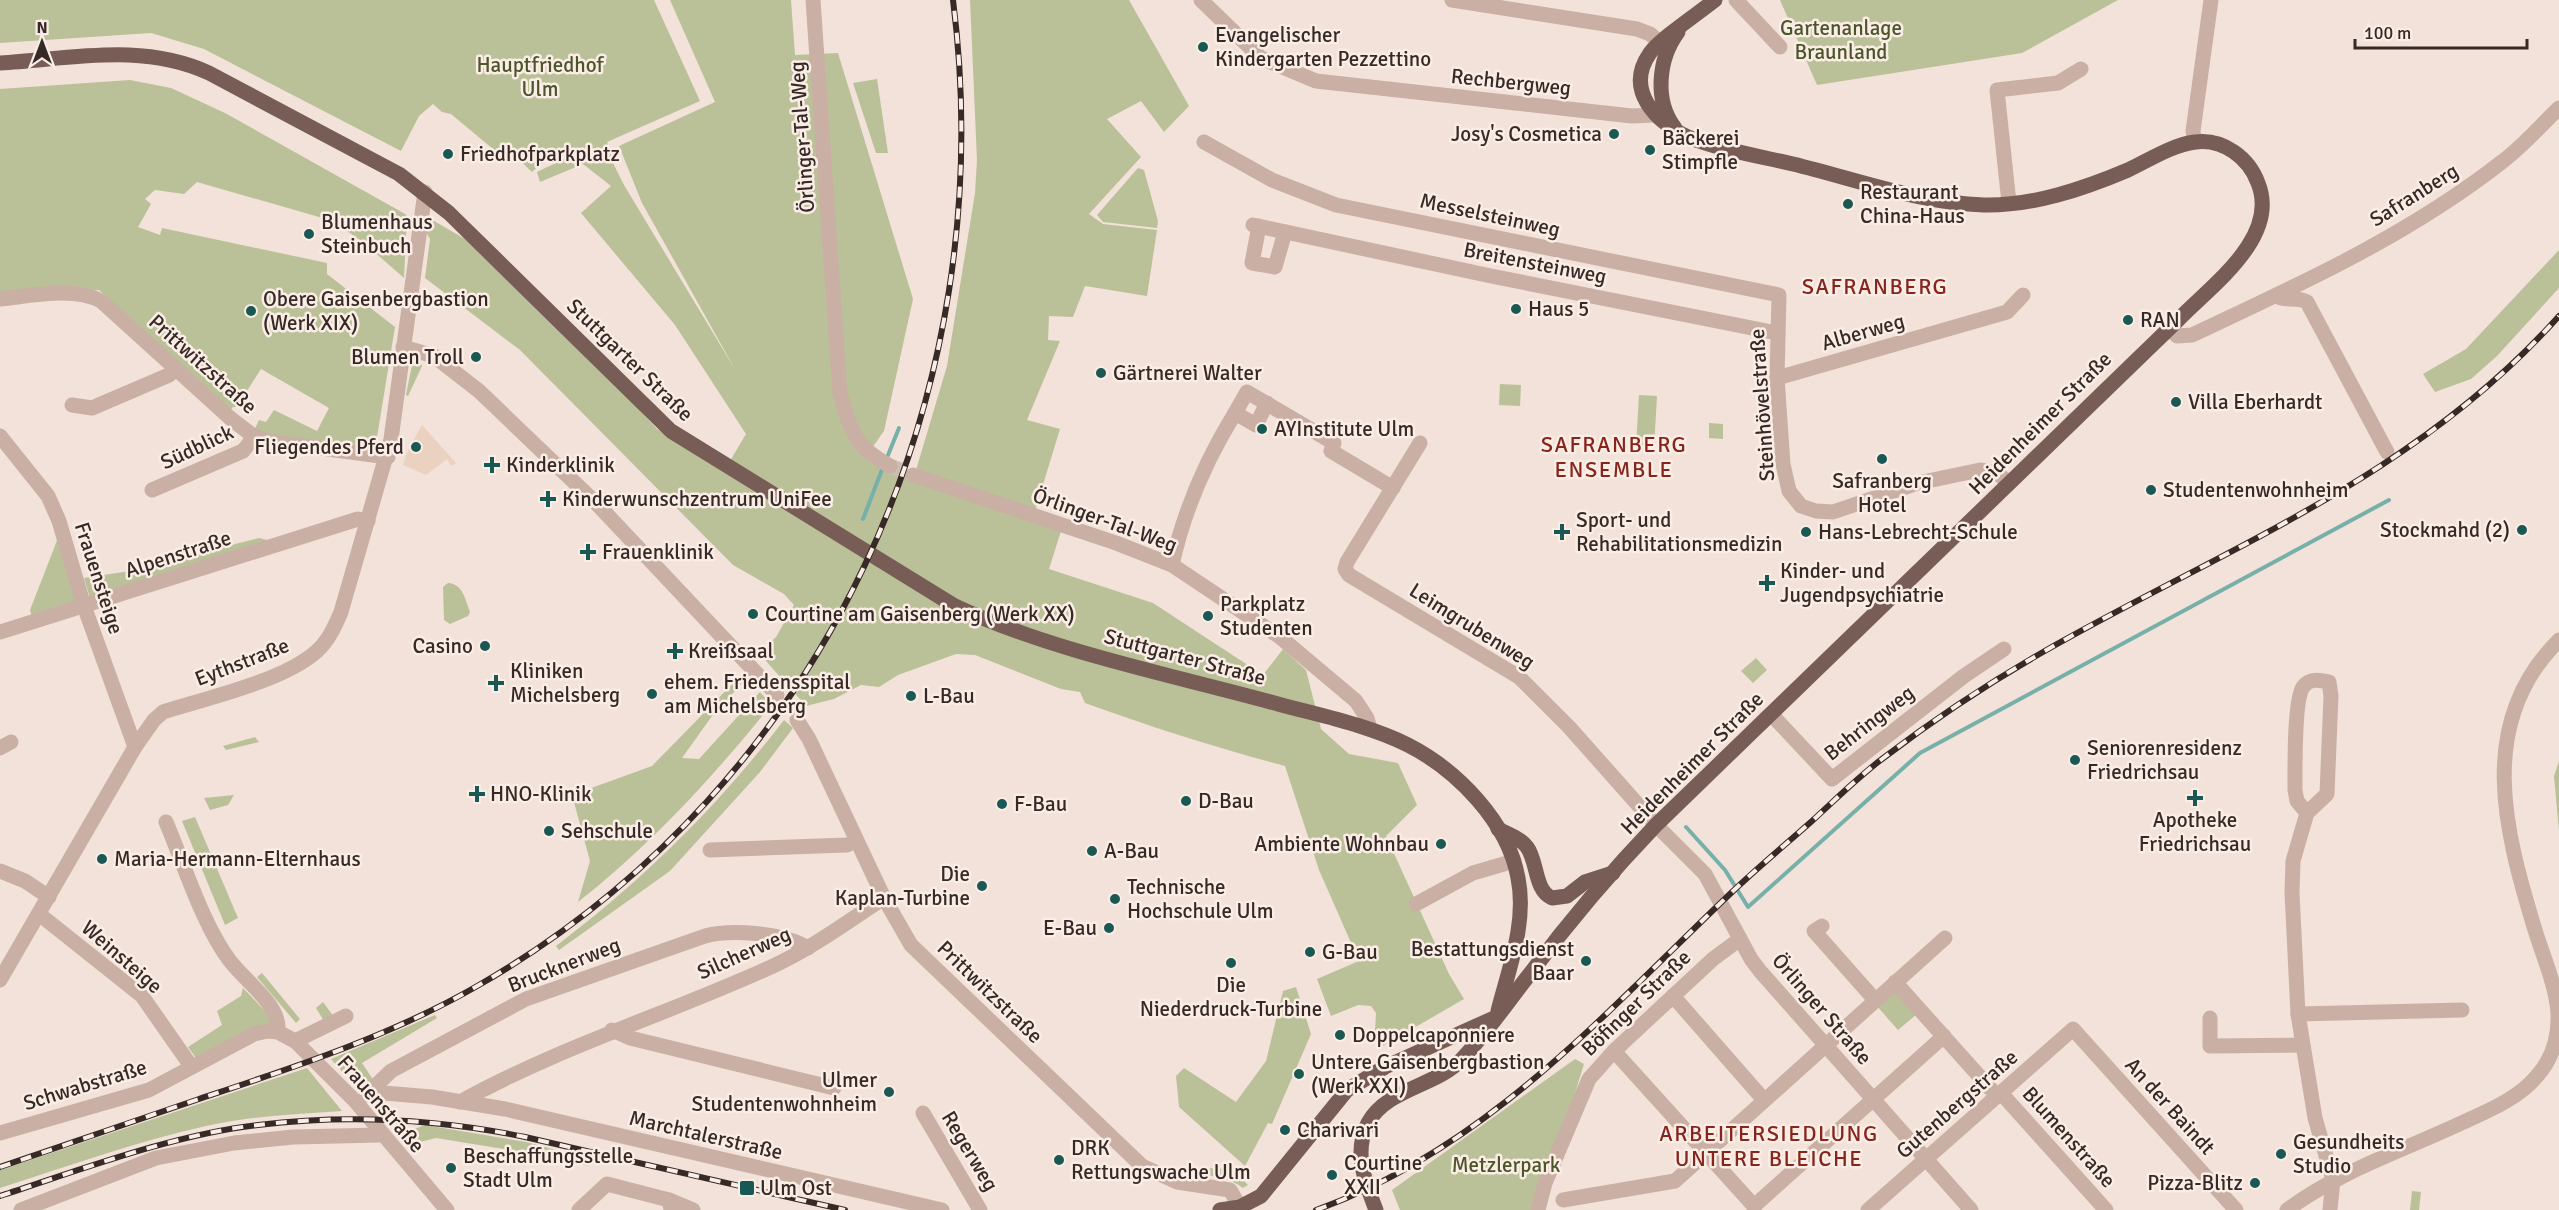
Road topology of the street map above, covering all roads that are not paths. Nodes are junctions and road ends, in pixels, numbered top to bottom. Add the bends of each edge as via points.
1 (813, 0) edge
2 (1202, 0) edge
3 (1452, 0) edge
4 (1715, 0) edge
5 (1736, 0) edge
6 (2211, 0) edge
7 (1664, 46) junction
8 (1780, 47) dead end
9 (0, 63) edge
10 (2081, 69) dead end
11 (2559, 108) edge
12 (1660, 114) junction
13 (1204, 142) dead end
14 (2195, 142) junction
15 (424, 192) junction
16 (2009, 203) junction
17 (1285, 232) junction
18 (1779, 295) joint
19 (2023, 295) dead end
20 (2276, 296) junction
21 (0, 299) edge
22 (2169, 328) junction
23 (1777, 333) junction
24 (404, 347) junction
25 (176, 369) junction
26 (1778, 378) junction
27 (1267, 403) junction
28 (72, 405) dead end
29 (1235, 413) junction
30 (0, 435) edge
31 (255, 436) junction
32 (1420, 443) dead end
33 (2387, 452) dead end
34 (388, 457) junction
35 (885, 464) tunnel mouth
36 (913, 475) tunnel mouth
37 (2008, 483) junction
38 (1393, 488) junction
39 (152, 490) dead end
40 (368, 521) junction
41 (1173, 565) junction
42 (84, 606) junction
43 (0, 632) edge
44 (2559, 640) edge
45 (2004, 649) dead end
46 (777, 695) dead end
47 (1771, 714) junction
48 (797, 720) dead end
49 (1370, 729) junction
50 (135, 747) junction
51 (2307, 813) junction
52 (166, 822) dead end
53 (1656, 825) junction
54 (1498, 829) junction
55 (856, 841) junction
56 (710, 850) dead end
57 (1514, 861) junction
58 (0, 871) edge
59 (1613, 873) junction
60 (49, 897) junction
61 (884, 898) junction
62 (1416, 904) dead end
63 (39, 914) junction
64 (1822, 926) dead end
65 (1945, 938) dead end
66 (1740, 939) junction
67 (808, 948) junction
68 (0, 980) edge
69 (1895, 982) junction
70 (1673, 996) junction
71 (1875, 1000) junction
72 (2462, 1010) dead end
73 (2298, 1014) junction
74 (346, 1016) dead end
75 (1496, 1017) junction
76 (2210, 1018) dead end
77 (2073, 1029) joint
78 (612, 1030) junction
79 (278, 1032) junction
80 (1944, 1036) junction
81 (295, 1041) junction
82 (1825, 1045) junction
83 (2303, 1045) junction
84 (1614, 1051) junction
85 (191, 1066) junction
86 (834, 1088) dead end
87 (372, 1092) junction
88 (1999, 1094) junction
89 (1873, 1098) junction
90 (1764, 1100) junction
91 (460, 1102) junction
92 (358, 1105) junction
93 (923, 1113) dead end
94 (377, 1130) junction
95 (0, 1133) edge
96 (1705, 1154) junction
97 (1926, 1159) junction
98 (2333, 1180) junction
99 (1545, 1183) junction
100 (670, 1205) edge
101 (1568, 1205) edge
102 (1240, 1207) junction
103 (1754, 1208) edge
104 (21, 1210) edge
105 (447, 1210) edge
106 (579, 1210) edge
107 (693, 1210) edge
108 (942, 1210) edge
109 (980, 1210) edge
110 (1220, 1210) edge
111 (1376, 1210) edge
112 (1538, 1210) edge
113 (1868, 1210) edge
114 (1971, 1210) edge
115 (2106, 1210) edge
116 (2236, 1210) edge
117 (2287, 1210) edge
118 (2330, 1210) edge

1 - 35 street, Örlinger-Tal-Weg via 840,393 852,435 867,453
2 - 12 street, Rechbergweg via 1261,58 1316,81 1632,116
3 - 7 street via 1637,29
4 - 7 main road
5 - 8 street
6 - 14 street via 2193,131
7 - 12 main road
9 - 15 main road, Stuttgarter Straße via 129,54 186,64 383,166
10 - 16 street via 2058,83 1997,90
11 - 20 street, Safranberg via 2505,160 2456,196 2327,272
12 - 16 main road via 1679,132 1701,142 1926,197 1985,205
13 - 18 street, Messelsteinweg via 1272,180 1336,205
14 - 16 main road via 2081,188
14 - 22 main road, Heidenheimer Straße via 2222,146 2244,160 2258,183 2263,210 2259,230 2245,251
15 - 24 street, Eythstraße
15 - 49 main road, Stuttgarter Straße via 670,431 953,604 1026,633
17 - 17 street, Breitensteinweg via 1256,226 1252,263 1275,267
17 - 23 street, Breitensteinweg
18 - 23 street, Steinhövelstraße
19 - 26 street, Alberweg via 2007,312
20 - 22 street, Safranberg via 2192,335 2177,336
20 - 33 street via 2307,302
21 - 25 street, Prittwitzstraße via 91,295
22 - 37 main road, Heidenheimer Straße
23 - 26 street, Steinhövelstraße
24 - 34 street, Eythstraße
24 - 46 street via 434,356 480,392 598,505
25 - 28 street via 93,408
25 - 31 street, Prittwitzstraße
26 - 37 street, Steinhövelstraße via 1783,464 1789,491 1801,506 1833,512 1918,483 1980,470 1997,473
27 - 29 street via 1247,392
27 - 29 street via 1256,424
27 - 38 street via 1334,443 1331,451
29 - 41 street via 1207,459
30 - 42 street, Frauensteige via 48,496 61,525
31 - 34 street, Prittwitzstraße
31 - 39 street, Südblick via 243,451
32 - 38 street, Leimgrubenweg
34 - 40 street, Eythstraße
36 - 41 street, Örlinger-Tal-Weg
37 - 47 main road, Heidenheimer Straße
38 - 53 street, Leimgrubenweg via 1347,562 1348,575 1519,677
40 - 42 street, Alpenstraße via 358,519
40 - 50 street, Eythstraße via 341,612 319,649 302,663 252,684 163,712
41 - 49 street, Örlinger-Tal-Weg via 1280,637 1356,701
42 - 43 street, Alpenstraße
42 - 50 street, Frauensteige
44 - 98 street via 2536,666 2522,690 2507,735 2503,768 2514,855 2558,1011 2552,1054 2533,1081 2497,1106
45 - 47 street, Behringweg via 1832,779
47 - 53 main road, Heidenheimer Straße
48 - 55 street, Prittwitzstraße
49 - 54 main road, Stuttgarter Straße via 1408,746 1447,771 1473,796
50 - 60 street, Eythstraße
51 - 51 street via 2327,794 2331,696 2328,682 2320,680 2310,680 2302,687 2298,703 2295,790 2297,801
51 - 73 street via 2293,861
52 - 79 street via 214,934 230,961 276,1015
53 - 59 main road, Heidenheimer Straße
53 - 66 street, Örlinger Straße via 1705,874
54 - 57 main road, Stuttgarter Straße
54 - 59 main road via 1528,849 1543,892 1552,898 1567,896 1585,882
55 - 56 street via 847,845
55 - 61 street, Prittwitzstraße
57 - 62 street via 1473,873
57 - 75 main road, Stuttgarter Straße via 1520,914
58 - 60 street
59 - 75 main road, Heidenheimer Straße
60 - 63 street, Eythstraße
61 - 67 street, Silcherweg
61 - 102 street, Prittwitzstraße via 911,945 1119,1147 1163,1178 1230,1190
63 - 68 street, Eythstraße
63 - 85 street, Weinsteige via 142,996
64 - 71 street via 1814,931
65 - 69 street
66 - 70 street, Böfinger Straße
66 - 82 street, Örlinger Straße via 1760,971
67 - 78 street, Silcherweg via 771,967
67 - 87 street, Brucknerweg via 799,942 756,934 721,932 705,936 526,999 391,1071
69 - 71 street
69 - 80 street, Blumenstraße
70 - 84 street, Böfinger Straße
70 - 90 street
71 - 82 street
72 - 73 street
73 - 83 street
74 - 81 street
75 - 102 main road via 1386,1067 1347,1090 1261,1196
75 - 111 main road, Heidenheimer Straße via 1453,1068 1383,1106 1369,1121 1361,1141 1360,1159
76 - 83 street via 2210,1046
77 - 88 street, Gutenbergstraße
77 - 116 street, An der Baindt
78 - 86 street via 630,1038
78 - 91 street, Silcherweg
79 - 81 street, Frauenstraße
79 - 85 street, Schwabstraße via 254,1034
80 - 88 street, Blumenstraße
80 - 89 street
81 - 92 street, Frauenstraße
82 - 89 street, Örlinger Straße
82 - 90 street
83 - 98 street via 2315,1118
84 - 96 street
84 - 99 street, Böfinger Straße via 1589,1079
85 - 95 street, Schwabstraße via 149,1090
87 - 91 street
87 - 92 street, Brucknerweg
88 - 97 street, Gutenbergstraße
88 - 115 street, Blumenstraße
89 - 97 street, Örlinger Straße
89 - 103 street
90 - 96 street
91 - 108 street, Marchtalerstraße via 505,1109
92 - 94 street, Frauenstraße
93 - 109 street, Regerweg
94 - 104 street via 234,1143 156,1158
94 - 105 street, Frauenstraße
96 - 101 street via 1675,1181
96 - 103 street
97 - 113 street, Gutenbergstraße
97 - 114 street, Örlinger Straße
98 - 117 street
98 - 118 street
99 - 101 street
99 - 112 street, Böfinger Straße
100 - 106 street via 607,1184
100 - 107 street
102 - 110 main road

